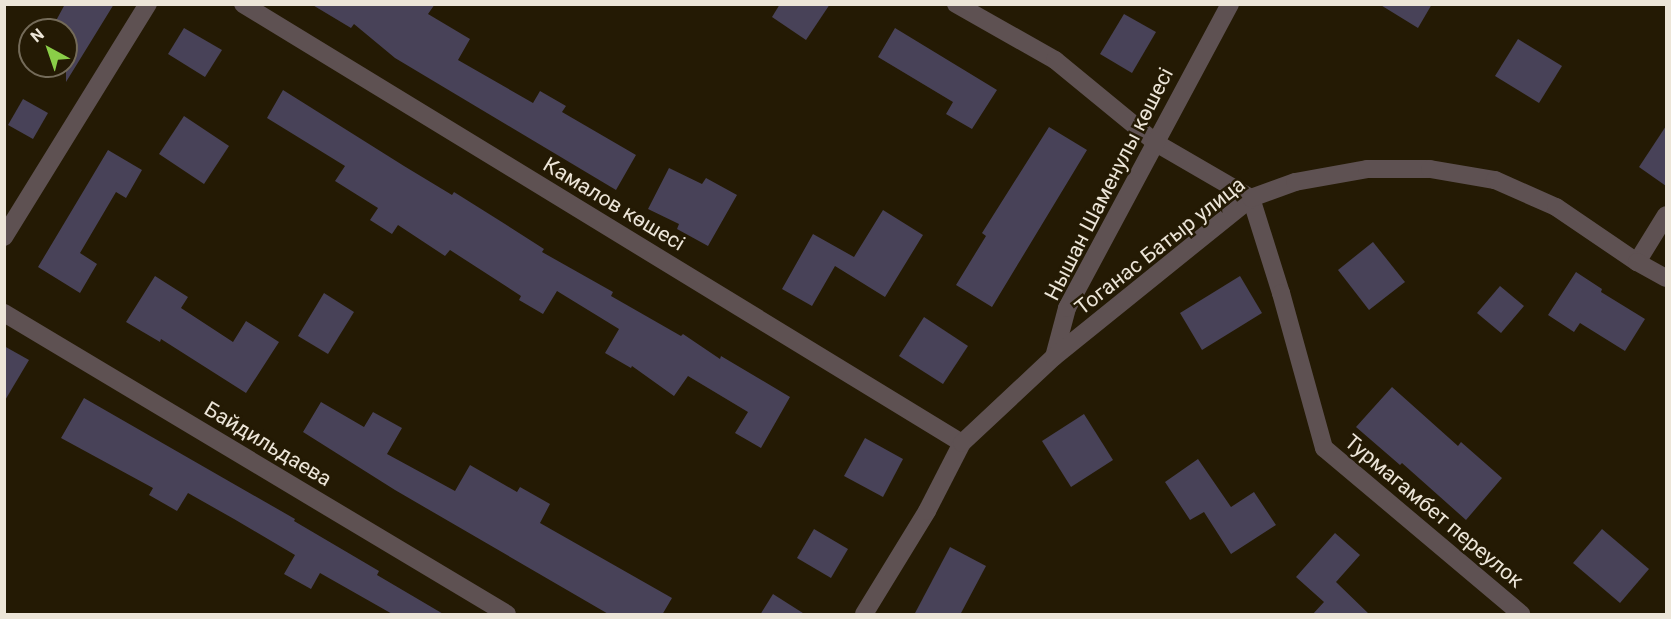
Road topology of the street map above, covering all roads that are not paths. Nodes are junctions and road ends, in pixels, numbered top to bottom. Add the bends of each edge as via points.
1 (148, 4) edge
2 (243, 4) edge
3 (956, 4) edge
4 (1230, 4) edge
5 (1156, 143) junction
6 (1251, 198) junction
7 (1666, 215) edge
8 (4, 237) edge
9 (1637, 262) junction
10 (1666, 278) edge
11 (4, 313) edge
12 (1054, 357) junction
13 (962, 442) junction
14 (507, 615) edge
15 (864, 615) edge
16 (1521, 615) edge

1 - 8 street
2 - 13 street, Камалов көшесі
3 - 5 street via 1054,60
4 - 5 street, Нышан Шаменулы көшесі
5 - 6 street
5 - 12 street, Нышан Шаменулы көшесі via 1067,308
6 - 9 street, Тоганас Батыр улица via 1294,182 1367,169 1430,169 1495,180 1557,207
6 - 12 street, Тоганас Батыр улица
6 - 16 street, Турмагамбет переулок via 1324,448
7 - 9 street
9 - 10 street, Тоганас Батыр улица
11 - 14 street, Байдильдаева
12 - 13 street
13 - 15 street via 927,511

